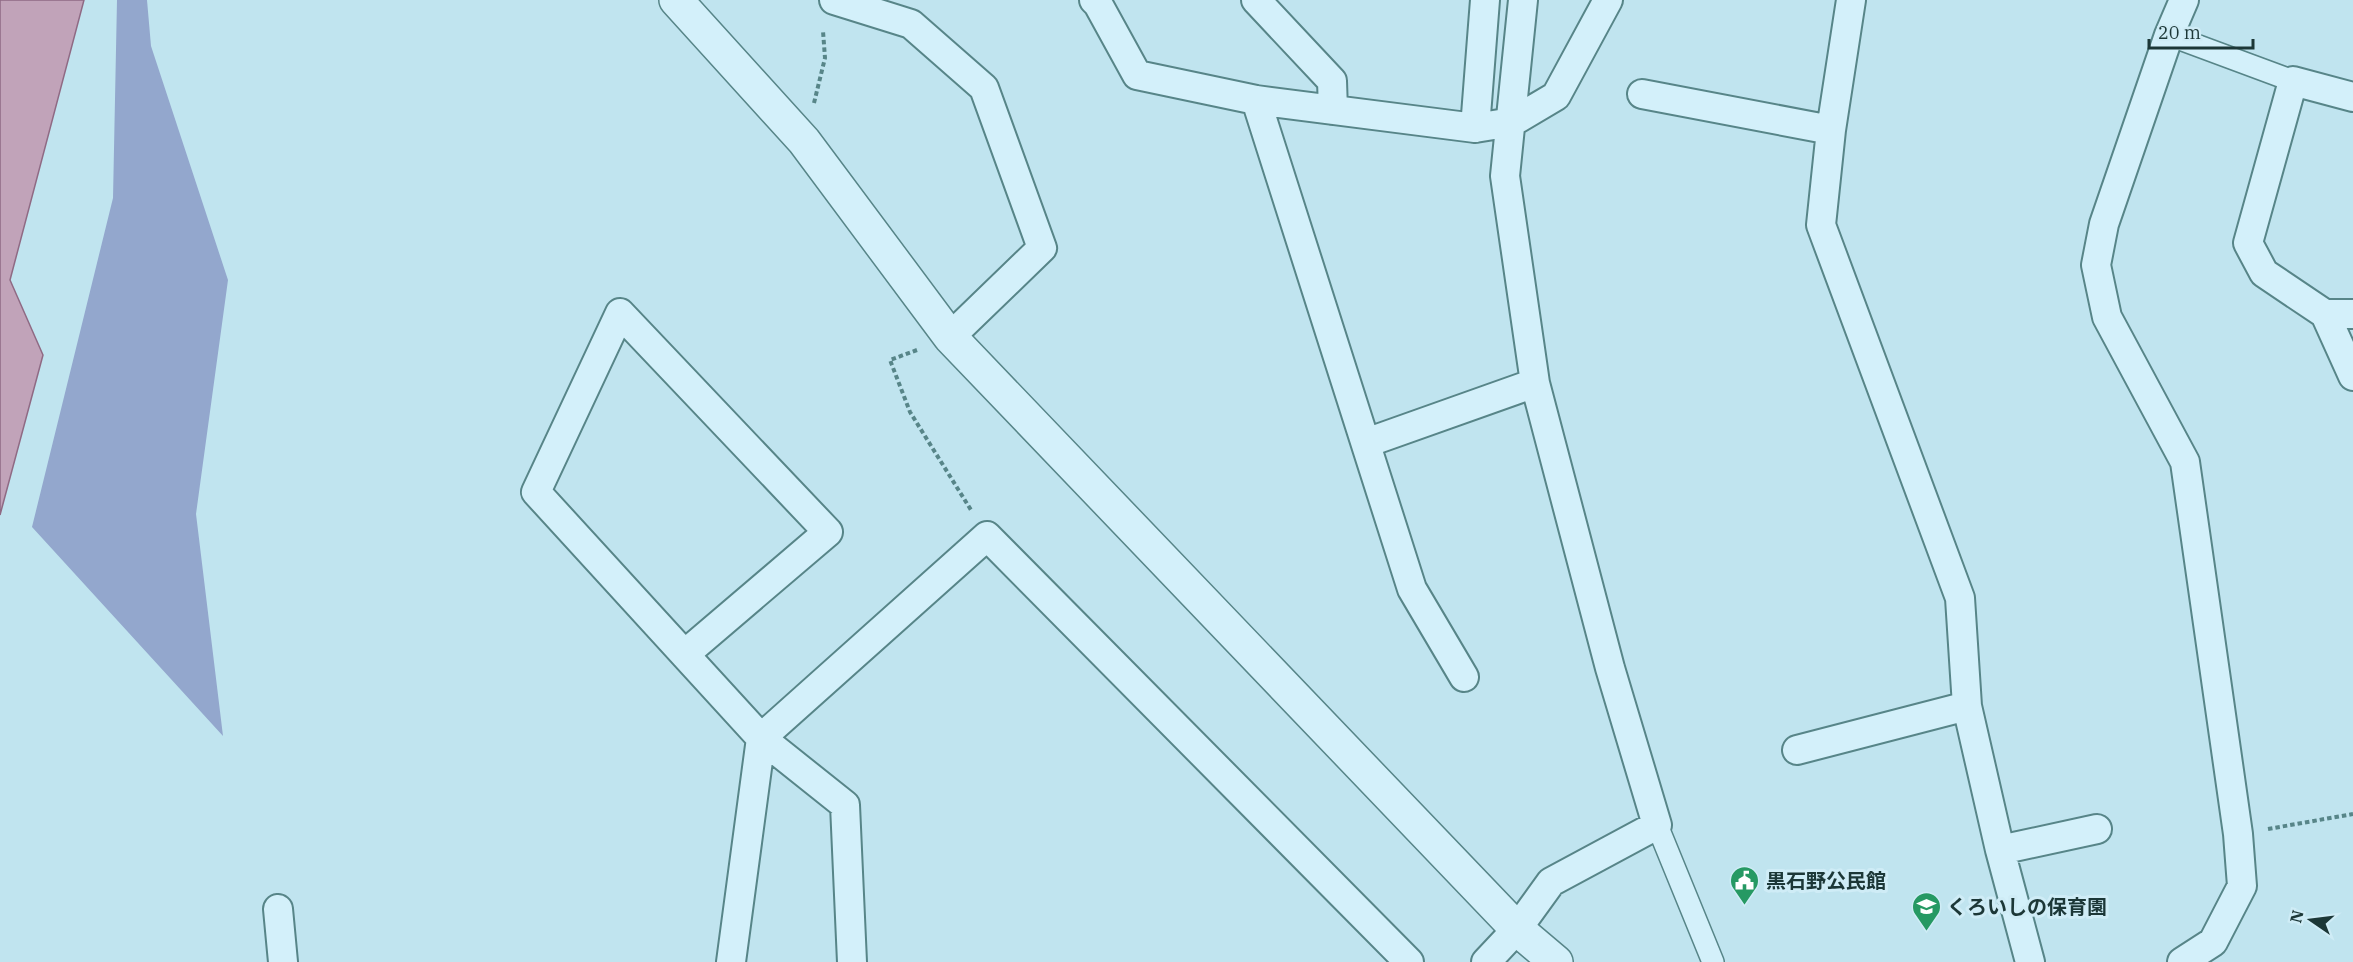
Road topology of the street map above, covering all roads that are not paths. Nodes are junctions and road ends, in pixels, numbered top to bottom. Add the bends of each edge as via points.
1 (676, 0) edge
2 (1094, 0) edge
3 (1256, 0) edge
4 (1485, 0) edge
5 (1523, 0) edge
6 (1608, 0) edge
7 (1851, 0) edge
8 (2184, 0) edge
9 (828, 12) edge
10 (2169, 35) junction
11 (2293, 81) junction
12 (1642, 94) dead end
13 (2353, 97) edge
14 (1256, 100) junction
15 (1333, 110) junction
16 (1512, 122) junction
17 (1475, 128) junction
18 (1831, 130) junction
19 (2325, 314) junction
20 (2353, 314) edge
21 (950, 338) junction
22 (2353, 376) edge
23 (1535, 383) junction
24 (1366, 443) junction
25 (685, 654) junction
26 (1464, 677) dead end
27 (1967, 706) junction
28 (761, 738) junction
29 (1797, 750) dead end
30 (1657, 825) junction
31 (2097, 829) dead end
32 (2000, 850) junction
33 (278, 909) dead end
34 (1517, 928) junction
35 (283, 962) edge
36 (731, 962) edge
37 (852, 962) edge
38 (1409, 962) edge
39 (1486, 962) edge
40 (1556, 962) edge
41 (1713, 962) edge
42 (2030, 962) edge
43 (2182, 962) edge

1 - 21 street via 804,141
2 - 14 street via 1137,75
3 - 15 street via 1332,81
4 - 17 street
5 - 16 street
6 - 16 street via 1556,96
7 - 18 street
8 - 10 street
9 - 21 street via 911,24 984,88 1042,248
10 - 11 street
10 - 43 street via 2104,224 2096,265 2107,317 2185,462 2238,834 2242,886 2213,942
11 - 13 street
11 - 19 street via 2248,243 2264,273
12 - 18 street
14 - 15 street
14 - 24 street
15 - 17 street
16 - 17 street
16 - 23 street via 1505,176
18 - 27 street via 1821,225 1960,598
19 - 20 street
19 - 22 street
21 - 34 street
23 - 24 street
23 - 30 street via 1610,668
24 - 26 street via 1412,589
25 - 25 street via 536,492 620,313 828,532
25 - 28 street
27 - 29 street
27 - 32 street
28 - 36 street
28 - 37 street via 845,805
28 - 38 street via 987,536
30 - 34 street via 1551,882
30 - 41 street
31 - 32 street
32 - 42 street
33 - 35 street
34 - 39 street
34 - 40 street

